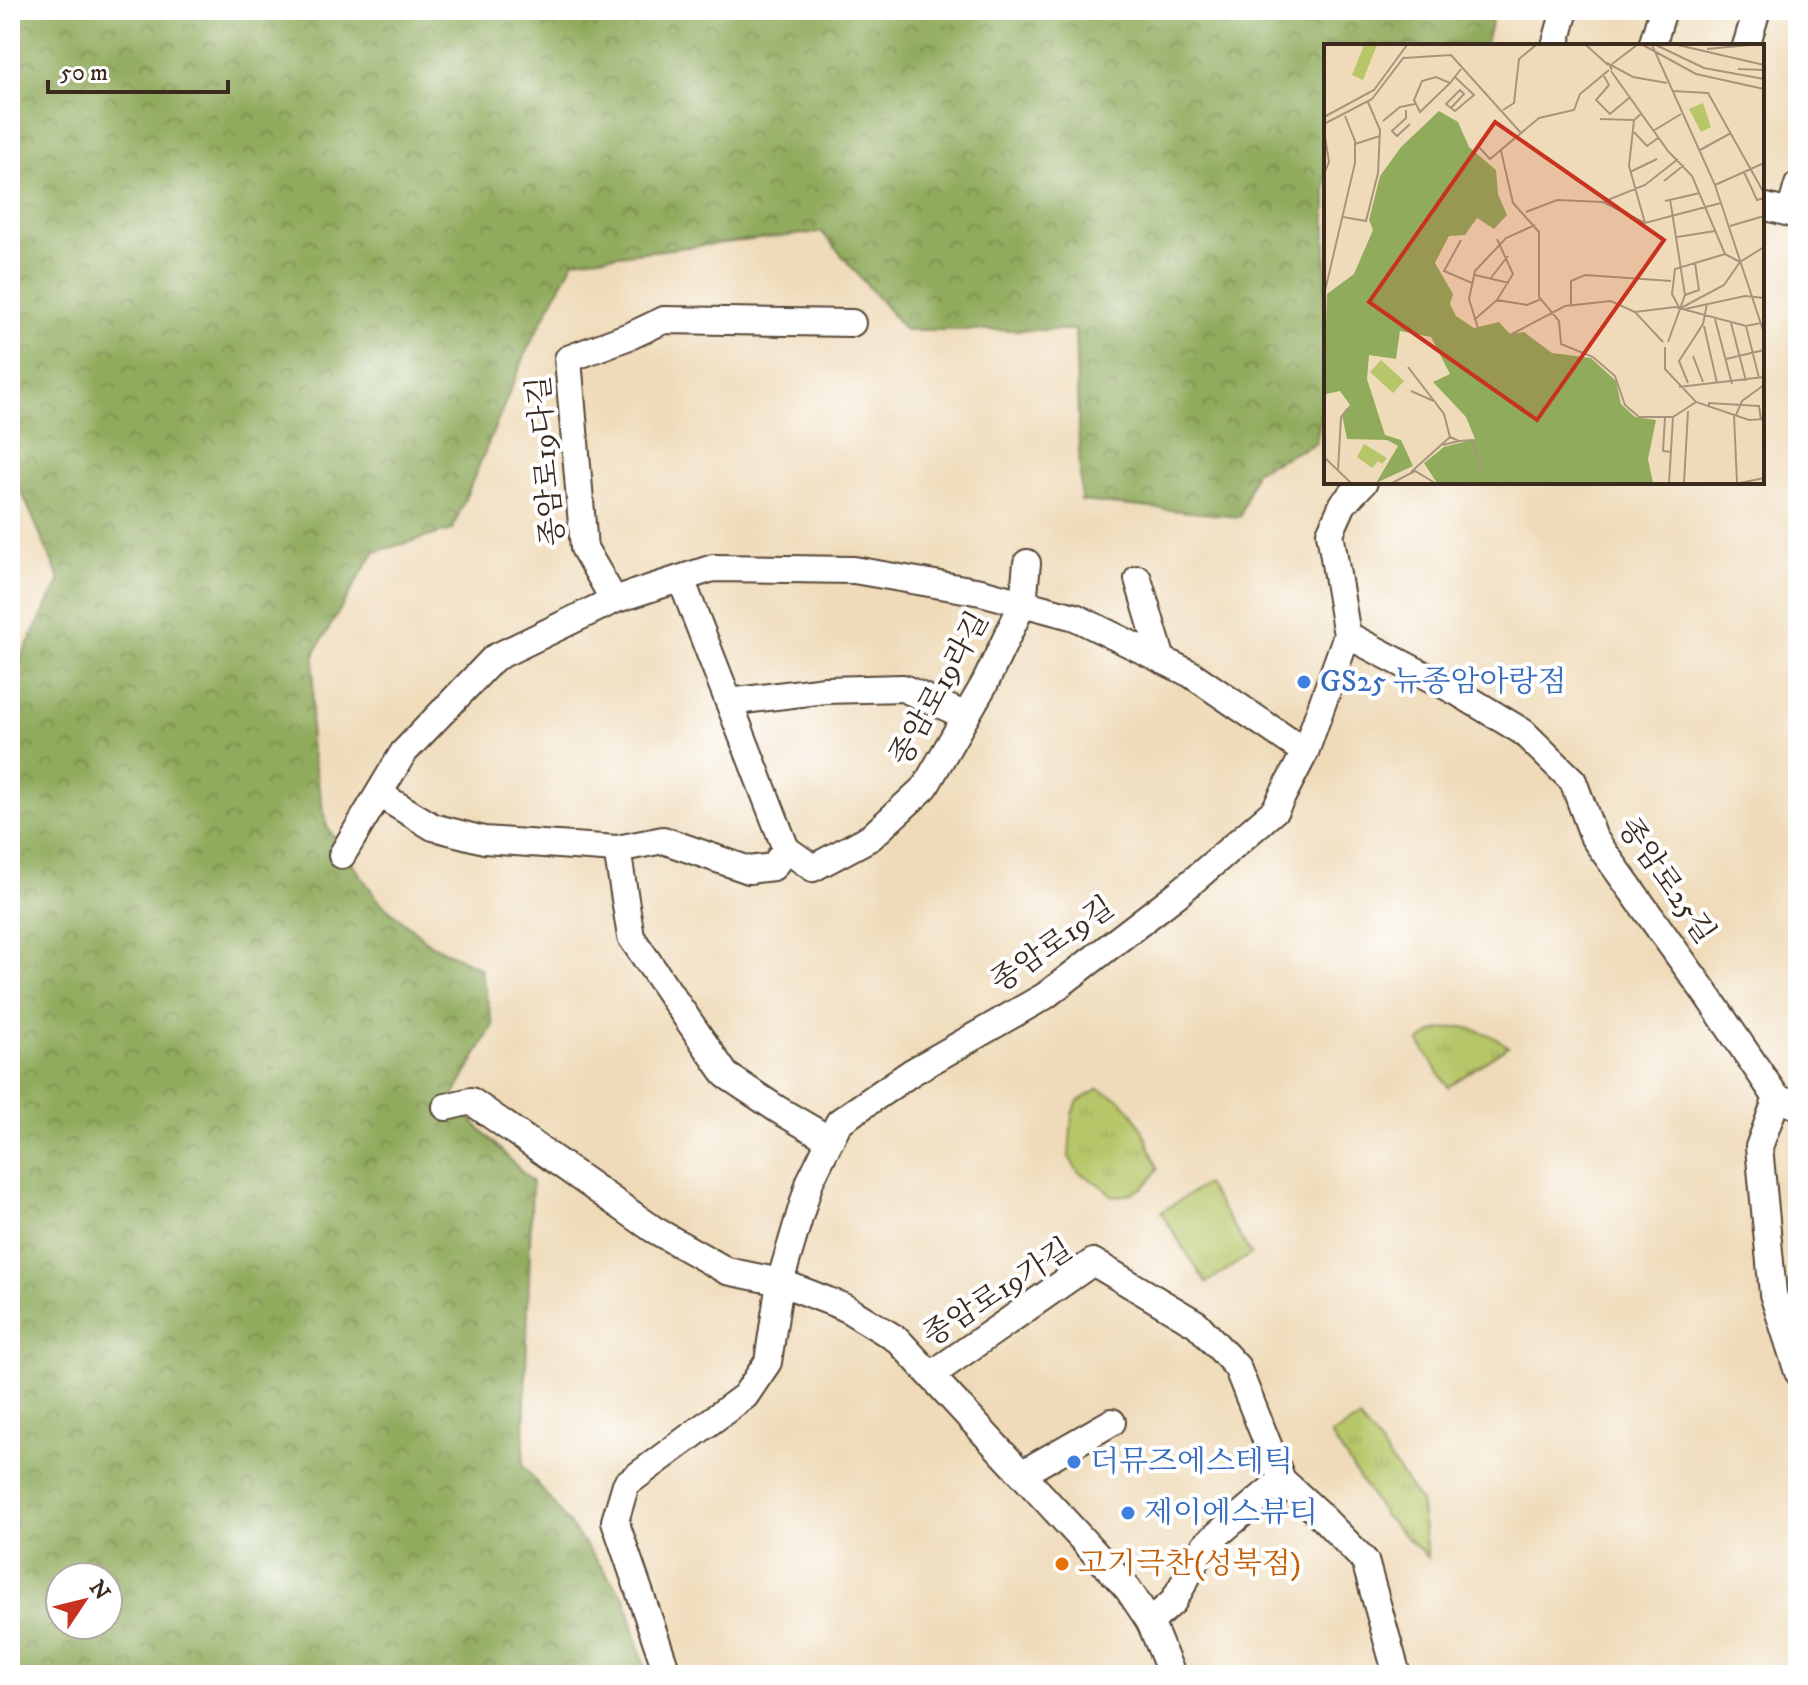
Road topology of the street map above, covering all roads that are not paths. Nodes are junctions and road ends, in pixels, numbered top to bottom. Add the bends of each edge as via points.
1 (1565, 10) edge
2 (1663, 10) edge
3 (1757, 10) edge
4 (1556, 44) edge
5 (1653, 44) edge
6 (1747, 44) edge
7 (1798, 185) edge
8 (1764, 206) edge
9 (1794, 214) edge
10 (852, 323) dead end
11 (1362, 484) edge
12 (1027, 563) dead end
13 (681, 579) junction
14 (1138, 579) dead end
15 (614, 600) junction
16 (1023, 603) junction
17 (1347, 635) junction
18 (1162, 660) junction
19 (729, 702) junction
20 (966, 716) junction
21 (1305, 752) junction
22 (379, 794) junction
23 (617, 849) junction
24 (786, 849) junction
25 (342, 855) dead end
26 (1787, 1102) edge
27 (446, 1107) dead end
28 (830, 1140) junction
29 (780, 1282) junction
30 (1798, 1372) edge
31 (931, 1375) junction
32 (1112, 1422) dead end
33 (1023, 1473) junction
34 (1282, 1480) junction
35 (1150, 1622) junction
36 (668, 1675) edge
37 (1172, 1675) edge
38 (1397, 1675) edge

1 - 4 street
2 - 5 street
3 - 6 street
7 - 9 street
8 - 9 street
10 - 15 street, 종암로19다길 via 664,320 568,359 584,548
11 - 17 street via 1343,504 1330,533
12 - 16 street, 종암로19라길
13 - 15 street
13 - 16 street via 713,568 854,570
13 - 19 street
14 - 18 street
15 - 22 street via 494,658 403,753
16 - 18 street via 1075,617
16 - 20 street, 종암로19라길
17 - 21 street, 종암로19길
17 - 26 street, 종암로25길 via 1523,732 1573,781 1594,838
18 - 21 street
19 - 20 street via 825,690 903,688
19 - 24 street
20 - 24 street, 종암로19라길 via 925,787 871,837 813,868
21 - 28 street, 종암로19길 via 1275,810 1180,892 1045,996 912,1072 839,1122
22 - 23 street via 433,827 484,840
22 - 25 street
23 - 24 street via 663,840 749,870 773,867
23 - 28 street via 631,937 726,1075
26 - 30 street via 1759,1147 1773,1294
27 - 29 street via 471,1101 653,1229 727,1271
28 - 29 street, 종암로19길 via 810,1181
29 - 31 street via 844,1307 898,1340
29 - 36 street, 종암로19길 via 768,1362 745,1396 626,1484 615,1521
31 - 33 street
31 - 34 street, 종암로19가길 via 1093,1262 1197,1324 1237,1367
32 - 33 street
33 - 35 street via 1128,1589
34 - 35 street via 1205,1545 1173,1602
34 - 38 street, 종암로19가길 via 1365,1561
35 - 37 street

